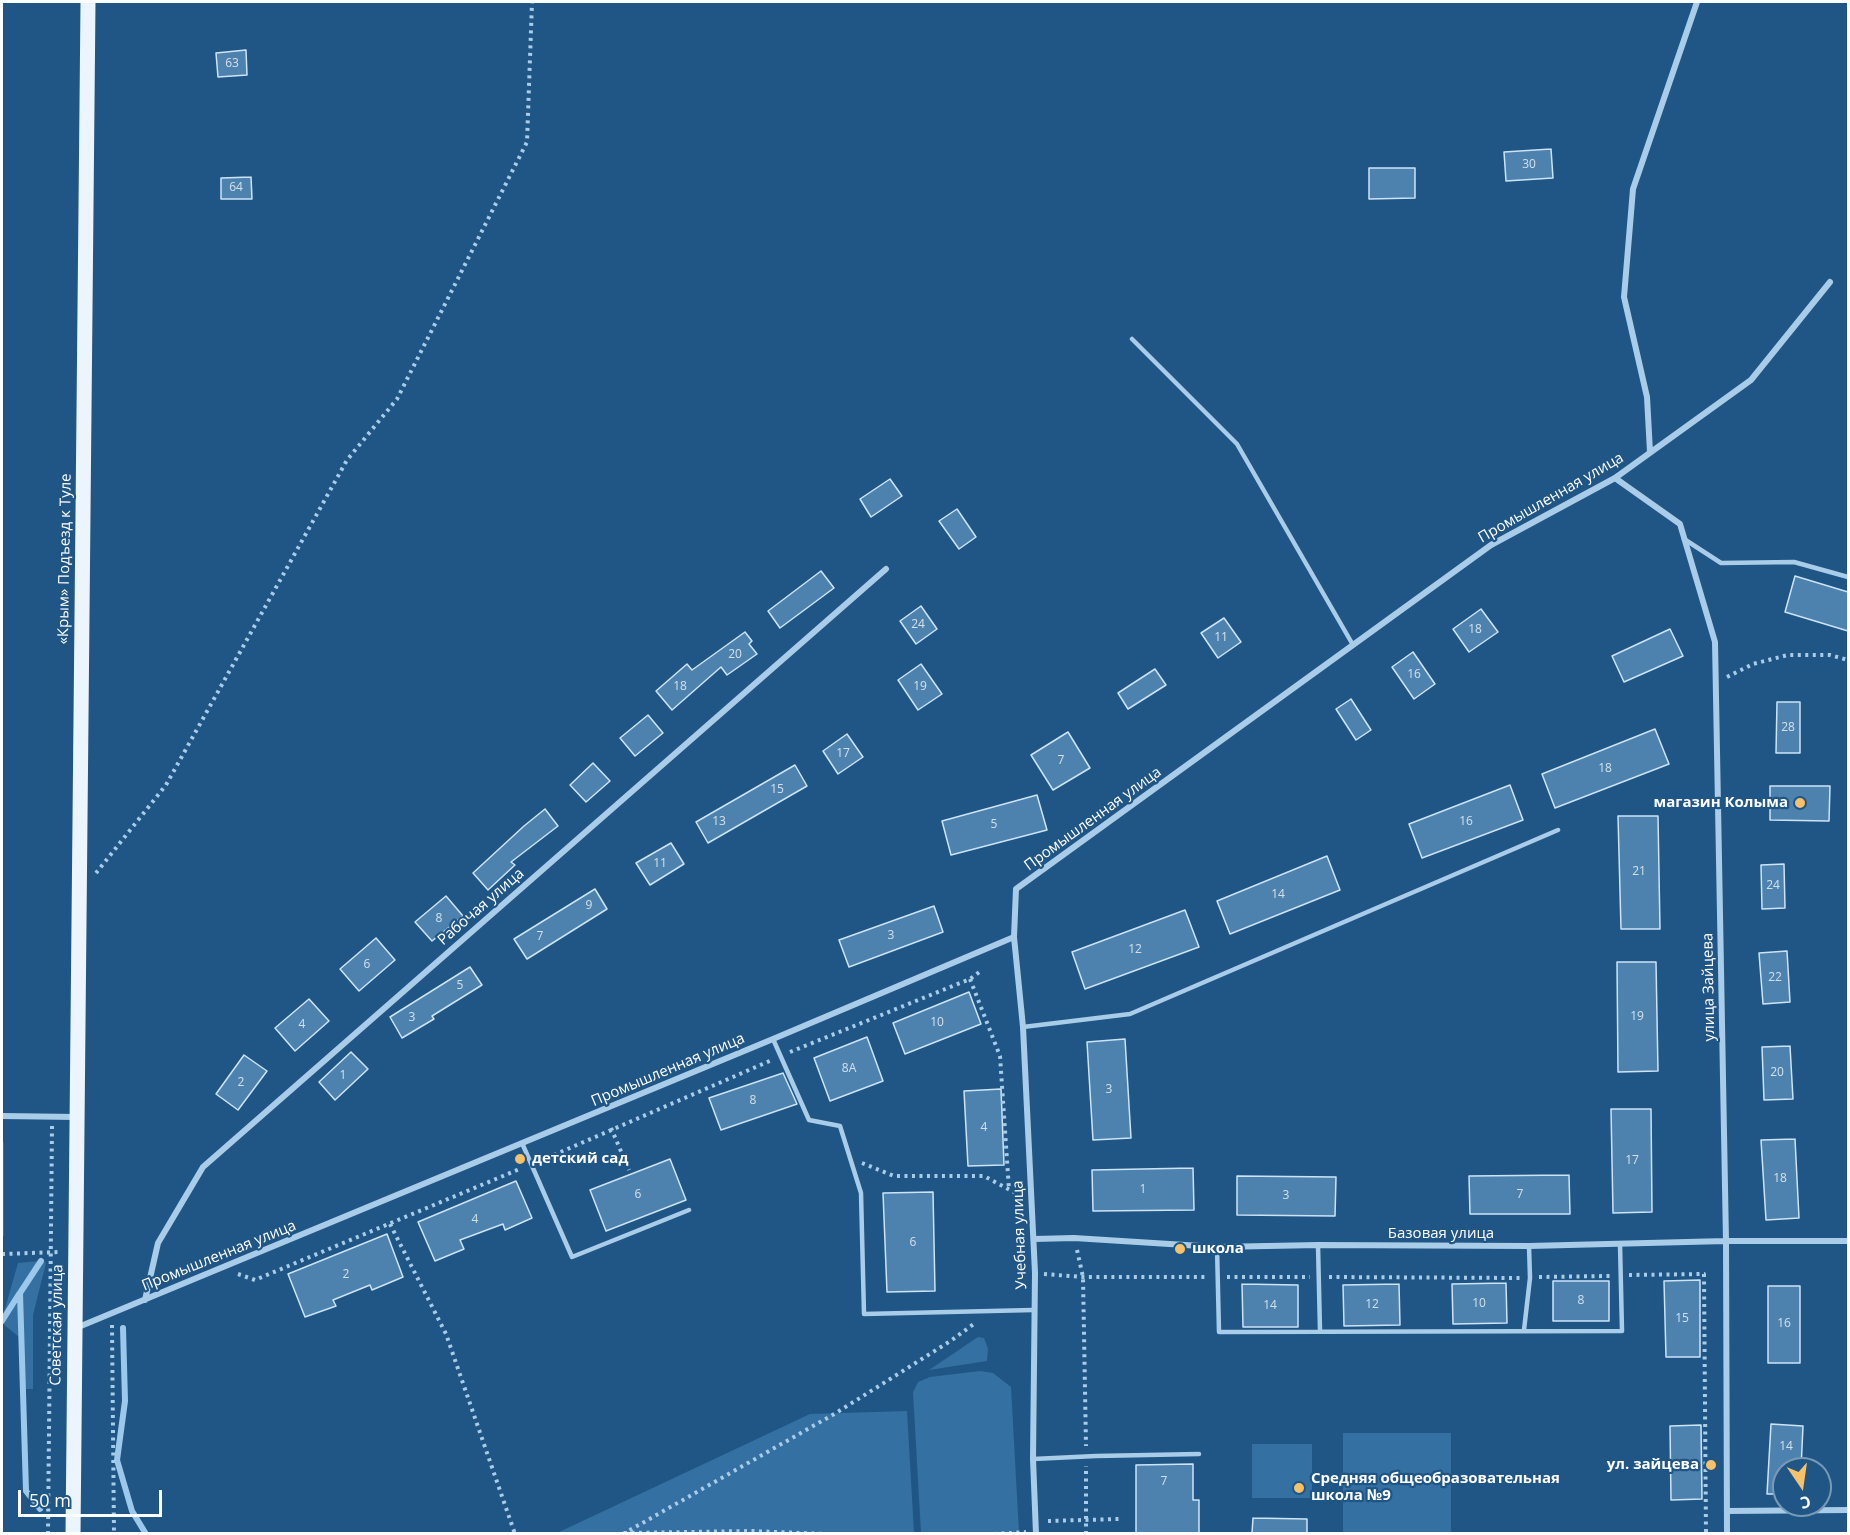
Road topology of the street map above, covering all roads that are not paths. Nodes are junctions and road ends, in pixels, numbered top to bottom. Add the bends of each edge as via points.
1 (88, 2) edge
2 (1697, 2) edge
3 (1830, 282) dead end
4 (1132, 339) dead end
5 (1650, 452) junction
6 (1615, 478) junction
7 (1684, 539) junction
8 (886, 569) dead end
9 (1848, 577) edge
10 (1353, 645) junction
11 (1558, 830) dead end
12 (1014, 937) junction
13 (1023, 1027) junction
14 (773, 1039) junction
15 (2, 1116) edge
16 (77, 1117) junction
17 (522, 1143) junction
18 (689, 1210) dead end
19 (1034, 1239) junction
20 (1726, 1241) junction
21 (1848, 1241) edge
22 (1620, 1244) junction
23 (1318, 1245) junction
24 (1529, 1246) junction
25 (1217, 1247) junction
26 (145, 1300) junction
27 (1033, 1311) junction
28 (75, 1329) junction
29 (1524, 1330) junction
30 (1320, 1331) junction
31 (1199, 1454) dead end
32 (1033, 1459) junction
33 (1848, 1510) edge
34 (1727, 1511) junction
35 (73, 1533) edge
36 (1036, 1533) edge
37 (1727, 1533) edge

1 - 16 main road, «Крым» Подъезд к Туле
2 - 5 street via 1632,189 1624,297 1647,397
3 - 5 street, Промышленная улица via 1751,380
4 - 10 lane via 1238,444
5 - 6 street, Промышленная улица
6 - 7 street, улица Зайцева via 1680,524
6 - 10 street, Промышленная улица via 1491,545
7 - 9 lane via 1721,563 1794,562
7 - 20 street, улица Зайцева via 1715,642
8 - 26 street, Рабочая улица via 203,1167 158,1243
10 - 12 street, Промышленная улица via 1016,889
11 - 13 lane via 1130,1014
12 - 13 street, Учебная улица
12 - 14 street, Промышленная улица
13 - 19 street, Учебная улица
14 - 17 street, Промышленная улица
14 - 27 lane via 808,1120 840,1126 861,1193 864,1314
15 - 16 street
16 - 28 main road, Советская улица
17 - 18 lane via 572,1257
17 - 26 street, Промышленная улица
19 - 25 street, Базовая улица
19 - 27 street, Учебная улица
20 - 21 street, Базовая улица
20 - 22 street, Базовая улица
20 - 34 street, улица Зайцева
22 - 24 street, Базовая улица
22 - 29 lane via 1622,1331
23 - 24 street, Базовая улица
23 - 25 street, Базовая улица
23 - 30 lane
24 - 29 lane
25 - 30 lane via 1219,1332
26 - 28 street, Промышленная улица
27 - 32 street, Учебная улица
28 - 35 main road, Советская улица
29 - 30 lane
31 - 32 lane
32 - 36 street, Учебная улица
33 - 34 street
34 - 37 street, улица Зайцева

